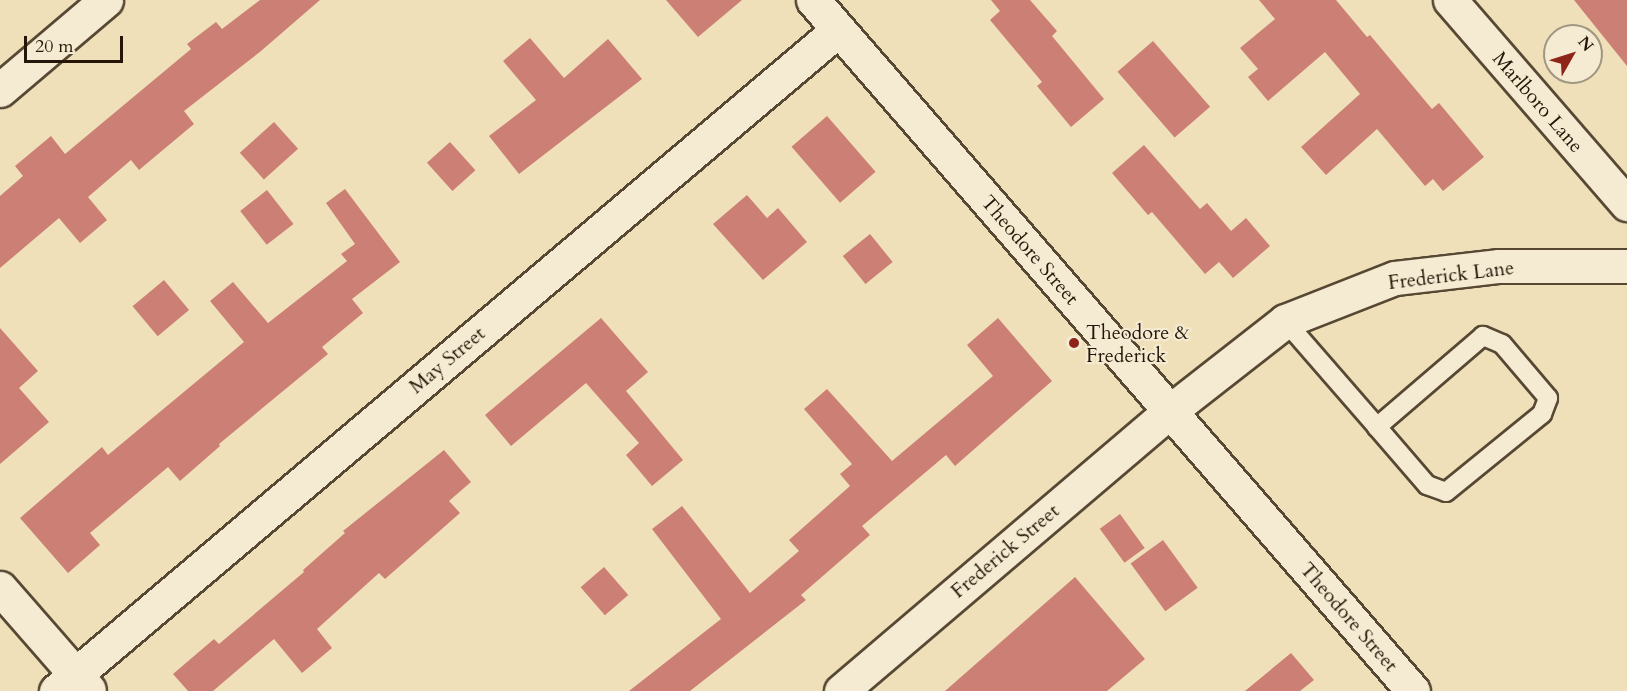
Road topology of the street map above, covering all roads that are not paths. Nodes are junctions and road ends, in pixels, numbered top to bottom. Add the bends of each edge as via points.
1 (106, 0) edge
2 (813, 0) edge
3 (1450, 0) edge
4 (838, 30) junction
5 (0, 90) edge
6 (1627, 204) edge
7 (1627, 266) edge
8 (1285, 321) junction
9 (1170, 411) junction
10 (1377, 428) junction
11 (0, 588) edge
12 (74, 685) edge
13 (841, 691) edge
14 (1413, 691) edge

1 - 5 street
2 - 4 street, Theodore Street
3 - 6 street, Marlboro Lane
4 - 9 street, Theodore Street
4 - 12 street, May Street
7 - 8 street, Frederick Lane via 1499,266 1395,278
8 - 9 street, Frederick Lane
8 - 10 lane
9 - 13 street, Frederick Street
9 - 14 street, Theodore Street
10 - 10 lane via 1427,485 1446,492 1542,414 1548,398 1502,344 1483,336
11 - 12 street

